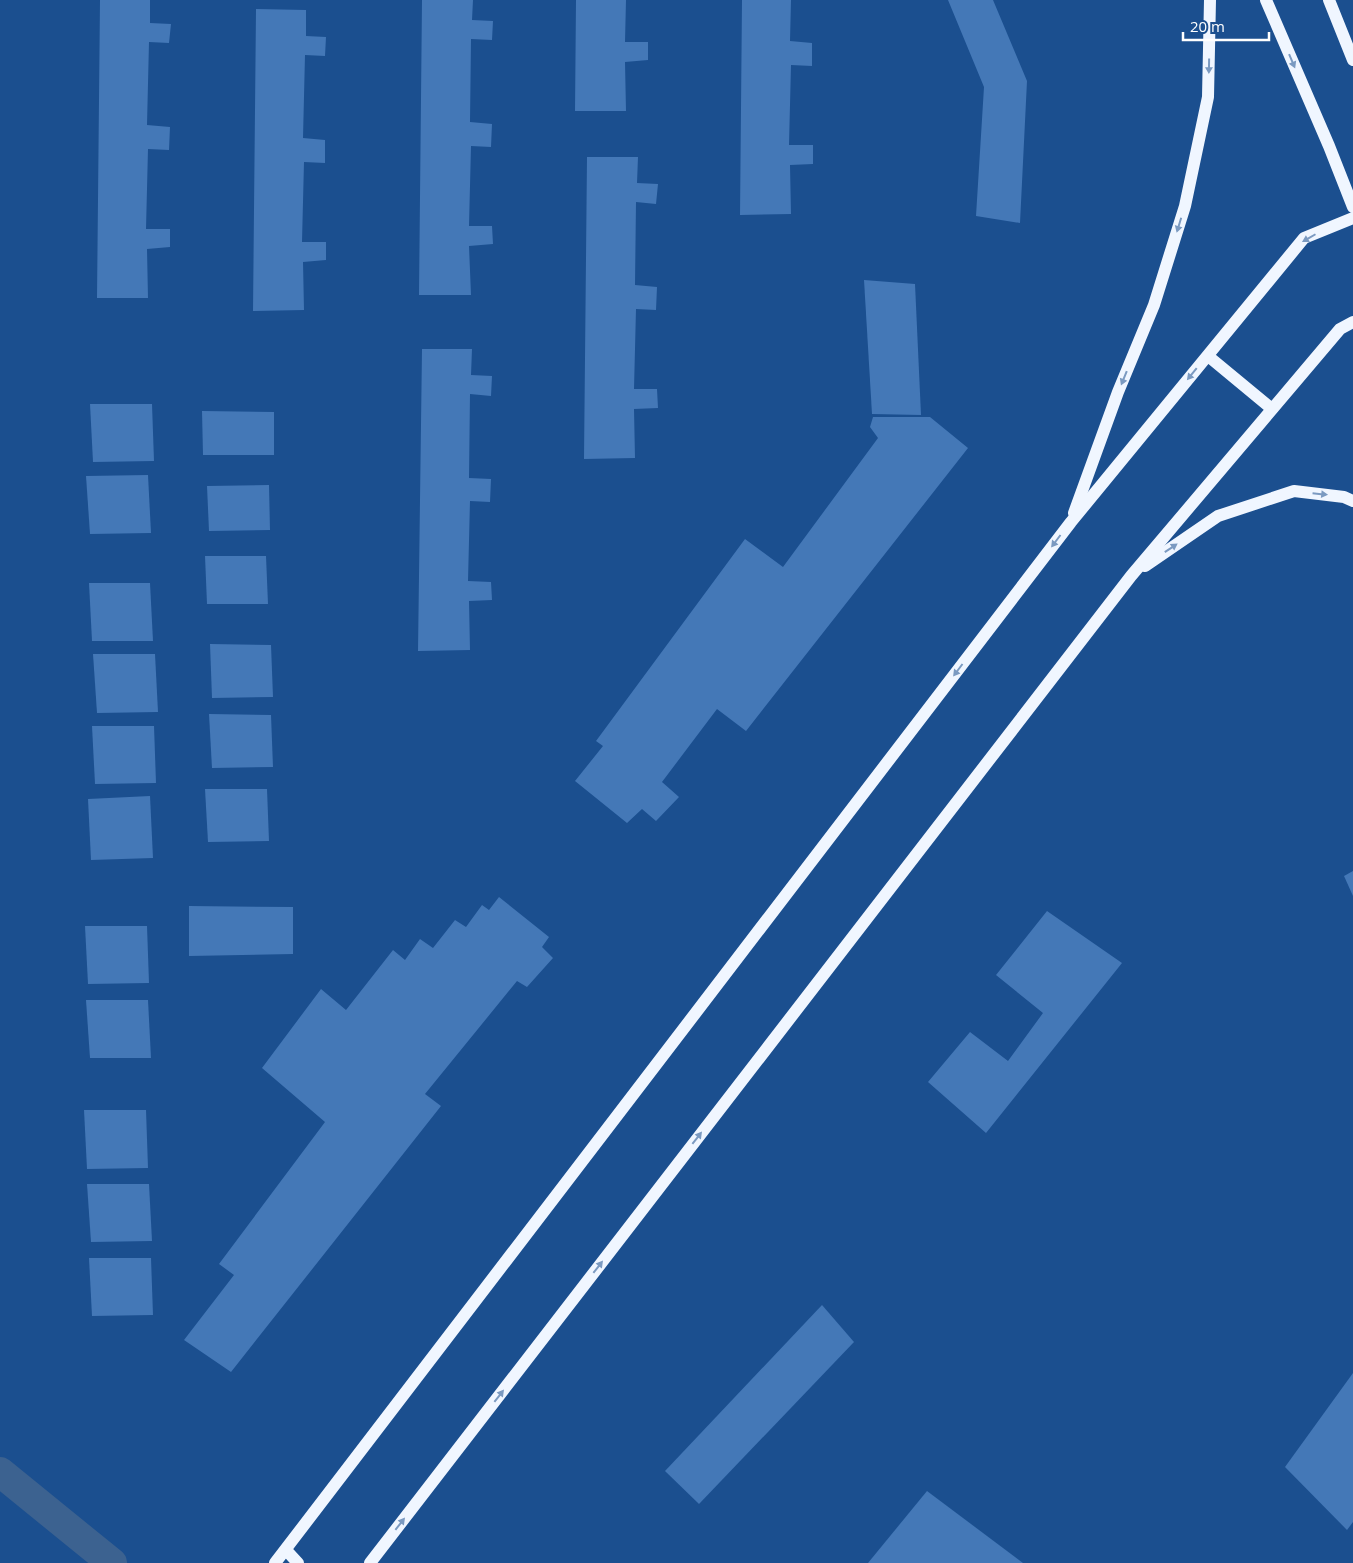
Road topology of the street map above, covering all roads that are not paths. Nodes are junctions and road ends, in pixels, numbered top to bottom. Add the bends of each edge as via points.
1 (1210, 0) edge
2 (1266, 0) edge
3 (1328, 0) edge
4 (1353, 60) edge
5 (1353, 207) edge
6 (1353, 218) edge
7 (1353, 322) edge
8 (1208, 356) junction
9 (1272, 409) junction
10 (1353, 501) edge
11 (1071, 522) junction
12 (1131, 576) junction
13 (286, 1550) junction
14 (276, 1563) edge
15 (298, 1563) edge
16 (370, 1563) edge

1 -> 11 main road via 1208,97 1184,206 1154,305 1118,392
2 -> 5 main road
3 - 4 main road
6 -> 8 main road via 1304,238
7 - 9 main road via 1340,329
8 - 9 main road
8 -> 11 main road
9 - 12 main road
12 -> 10 main road via 1218,516 1294,491
11 -> 13 main road
16 -> 12 main road
13 - 14 main road
13 - 15 main road

